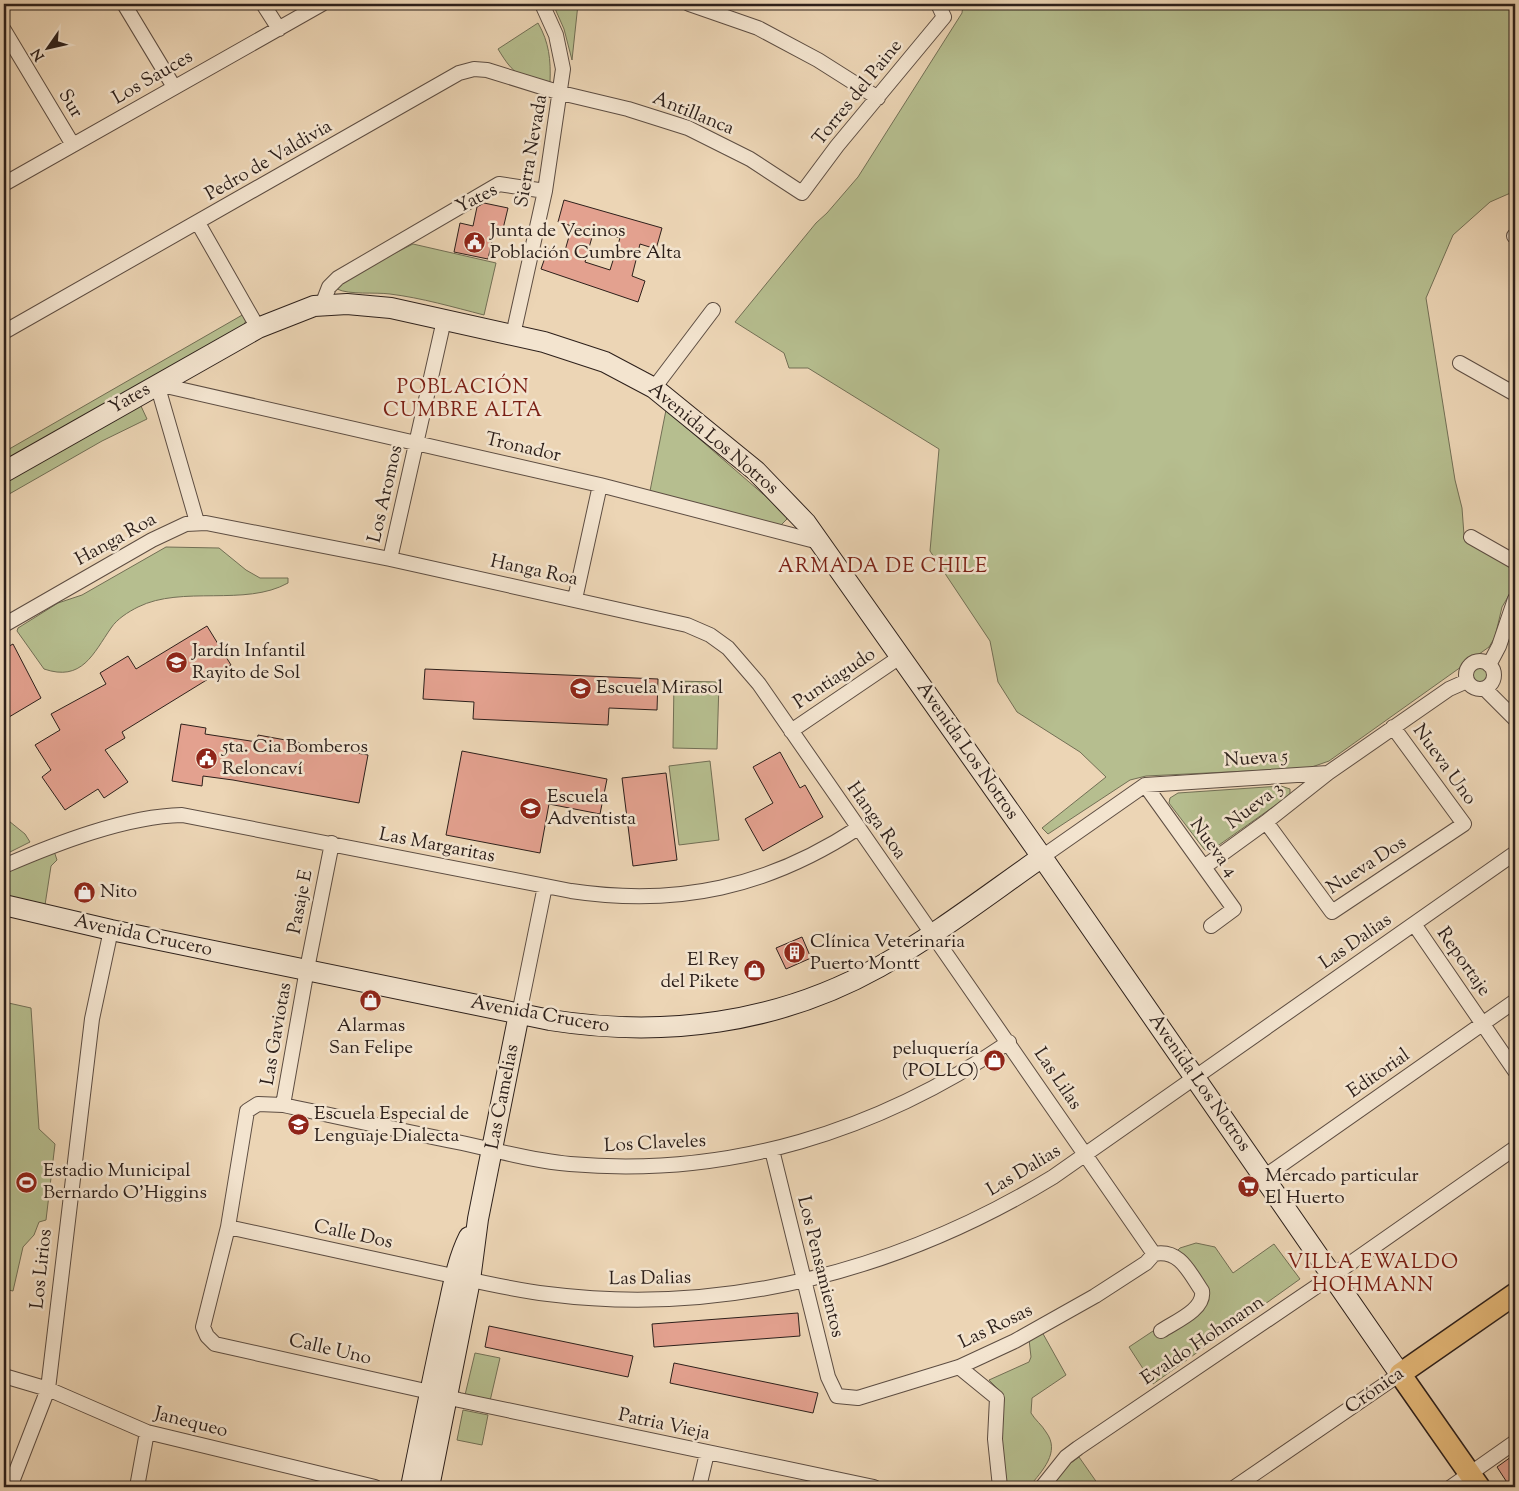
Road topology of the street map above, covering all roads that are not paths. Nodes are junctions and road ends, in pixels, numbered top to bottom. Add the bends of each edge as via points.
1 (124, 4) edge
2 (263, 4) edge
3 (322, 4) edge
4 (542, 4) edge
5 (689, 4) edge
6 (938, 4) edge
7 (279, 28) junction
8 (4, 30) edge
9 (9, 51) edge
10 (174, 87) junction
11 (561, 93) junction
12 (878, 98) junction
13 (73, 145) junction
14 (4, 184) edge
15 (545, 191) junction
16 (802, 193) joint
17 (198, 223) junction
18 (322, 305) junction
19 (713, 310) dead end
20 (444, 320) junction
21 (258, 328) junction
22 (4, 332) edge
23 (513, 334) junction
24 (1460, 363) dead end
25 (157, 384) junction
26 (654, 388) junction
27 (1515, 394) edge
28 (417, 442) junction
29 (4, 472) edge
30 (600, 485) junction
31 (197, 522) junction
32 (1471, 537) dead end
33 (819, 542) junction
34 (390, 559) junction
35 (1515, 562) edge
36 (1515, 598) edge
37 (575, 599) junction
38 (4, 625) edge
39 (900, 657) junction
40 (1489, 665) junction
41 (1467, 681) junction
42 (1485, 689) junction
43 (1515, 719) edge
44 (1393, 727) junction
45 (791, 731) junction
46 (1328, 773) junction
47 (1145, 785) junction
48 (1266, 822) junction
49 (1464, 824) joint
50 (858, 828) junction
51 (332, 843) junction
52 (1515, 853) edge
53 (1042, 857) junction
54 (4, 866) edge
55 (1204, 867) junction
56 (545, 886) junction
57 (4, 905) edge
58 (1414, 924) junction
59 (1211, 926) dead end
60 (111, 930) junction
61 (931, 934) junction
62 (307, 969) junction
63 (1515, 1001) edge
64 (519, 1014) junction
65 (1483, 1024) junction
66 (1009, 1042) junction
67 (1515, 1071) edge
68 (1195, 1078) junction
69 (283, 1105) junction
70 (1515, 1148) edge
71 (492, 1150) junction
72 (772, 1150) junction
73 (1086, 1154) junction
74 (1264, 1177) junction
75 (228, 1227) junction
76 (1152, 1250) junction
77 (1332, 1276) junction
78 (463, 1278) junction
79 (804, 1281) junction
80 (1515, 1294) edge
81 (1161, 1331) dead end
82 (207, 1336) joint
83 (960, 1367) junction
84 (1400, 1374) junction
85 (4, 1376) edge
86 (48, 1390) junction
87 (834, 1392) joint
88 (438, 1394) junction
89 (147, 1432) junction
90 (1515, 1442) edge
91 (707, 1453) junction
92 (1474, 1481) edge
93 (10, 1487) edge
94 (137, 1487) edge
95 (375, 1487) edge
96 (411, 1487) edge
97 (429, 1487) edge
98 (700, 1487) edge
99 (874, 1487) edge
100 (1000, 1487) edge
101 (1042, 1487) edge
102 (1235, 1487) edge
103 (1451, 1487) edge

1 - 10 street
2 - 7 street
3 - 7 street, Los Sauces
4 - 11 street, Sierra Nevada via 560,47 563,69
5 - 12 street via 758,28 818,60
6 - 12 street, Torres del Paine via 944,17
7 - 10 street, Los Sauces
8 - 9 street, Sur
9 - 13 street, Sur
10 - 13 street, Los Sauces
11 - 15 street, Sierra Nevada
11 - 16 street, Antillanca via 688,128 750,159
11 - 17 street, Pedro de Valdivia via 487,70 467,70
12 - 16 street, Torres del Paine
13 - 14 street, Los Sauces
15 - 18 street, Yates via 499,184 338,278 329,287
15 - 23 street, Sierra Nevada
17 - 21 street
17 - 22 street, Pedro de Valdivia
18 - 20 main road, Avenida Los Notros via 391,308
18 - 21 main road, Avenida Los Notros via 295,311
19 - 26 street
20 - 23 main road, Avenida Los Notros
20 - 28 street, Los Aromos
21 - 25 main road, Yates
23 - 26 main road, Avenida Los Notros via 597,360
24 - 27 street
25 - 28 street, Tronador
25 - 29 main road, Yates
25 - 31 street
26 - 33 main road, Avenida Los Notros via 756,471 792,506
28 - 30 street, Tronador
28 - 34 street, Los Aromos
30 - 33 street, Tronador
30 - 37 street
31 - 34 street, Hanga Roa
31 - 38 street, Hanga Roa via 152,540
32 - 35 street
33 - 39 main road, Avenida Los Notros
34 - 37 street, Hanga Roa
36 - 40 street
37 - 45 street, Hanga Roa via 687,625 710,635 728,648 759,684
39 - 45 street, Puntiagudo
39 - 53 main road, Avenida Los Notros
40 - 41 street via 1472,664 1466,672
40 - 42 street via 1494,678
41 - 42 street via 1477,689
41 - 44 street via 1449,688
42 - 43 street
44 - 46 street
44 - 49 street, Nueva Uno
45 - 50 street, Hanga Roa
46 - 47 street, Nueva 5
46 - 48 street, Nueva 3
47 - 53 street
47 - 55 street, Nueva 4
48 - 49 street, Nueva Dos via 1332,912
48 - 55 street, Nueva 3
50 - 56 street, Las Margaritas via 785,869 708,892 626,897
50 - 61 street, Hanga Roa
51 - 54 street, Las Margaritas via 204,818 162,816 115,826
51 - 56 street, Las Margaritas
51 - 62 street, Pasaje E
52 - 58 street, Las Dalias
53 - 61 main road, Avenida Crucero
53 - 68 main road, Avenida Los Notros
55 - 59 street, Nueva 4 via 1234,909
56 - 64 street, Las Camelias
57 - 60 main road, Avenida Crucero
58 - 65 street, Reportaje
58 - 68 street, Las Dalias
60 - 62 main road, Avenida Crucero
60 - 86 street, Los Lirios via 92,1020
61 - 64 main road, Avenida Crucero via 879,967 823,994 734,1020 642,1029 580,1025
61 - 66 street, Las Lilas
62 - 64 main road, Avenida Crucero
62 - 69 street, Las Gaviotas
63 - 65 street, Editorial
64 - 71 main road, Las Camelias
65 - 67 street, Reportaje
65 - 74 street, Editorial
66 - 72 street, Los Claveles via 945,1083 911,1100 841,1130
66 - 73 street, Las Lilas
68 - 73 street, Las Dalias
68 - 74 main road, Avenida Los Notros
69 - 71 street, Los Claveles
69 - 75 street, Las Gaviotas via 258,1104 247,1111
70 - 77 street, Evaldo Hohmann
71 - 72 street, Los Claveles via 569,1164 609,1166 689,1163
71 - 78 main road, Las Camelias via 478,1219 461,1254
72 - 79 street, Los Pensamientos
73 - 76 street, Las Lilas
73 - 79 street, Las Dalias via 1020,1197 950,1233 876,1261
74 - 77 main road, Avenida Los Notros
75 - 78 street, Calle Dos
75 - 82 street, Las Gaviotas via 203,1327
76 - 81 street via 1181,1260 1202,1296 1196,1308
76 - 83 street, Las Rosas via 1146,1263 1095,1296 1015,1341
77 - 84 main road, Avenida Los Notros
77 - 101 street, Evaldo Hohmann via 1078,1448 1066,1457
78 - 79 street, Las Dalias via 550,1294 634,1300 718,1295
78 - 88 main road, Las Camelias
79 - 87 street, Los Pensamientos
80 - 84 main road, Crónica
82 - 88 street, Calle Uno via 215,1344
83 - 87 street, Las Rosas via 858,1398 842,1397
83 - 100 street via 997,1398 995,1439
84 - 92 main road, Avenida Los Notros
84 - 102 street, Crónica
85 - 86 street, Janequeo
86 - 89 street, Janequeo
86 - 93 street, Los Lirios
88 - 91 street, Patria Vieja
88 - 96 main road, Las Camelias
88 - 97 main road, Las Camelias
89 - 94 street
89 - 95 street, Janequeo
90 - 92 street
91 - 98 street
91 - 99 street, Patria Vieja
92 - 103 street

